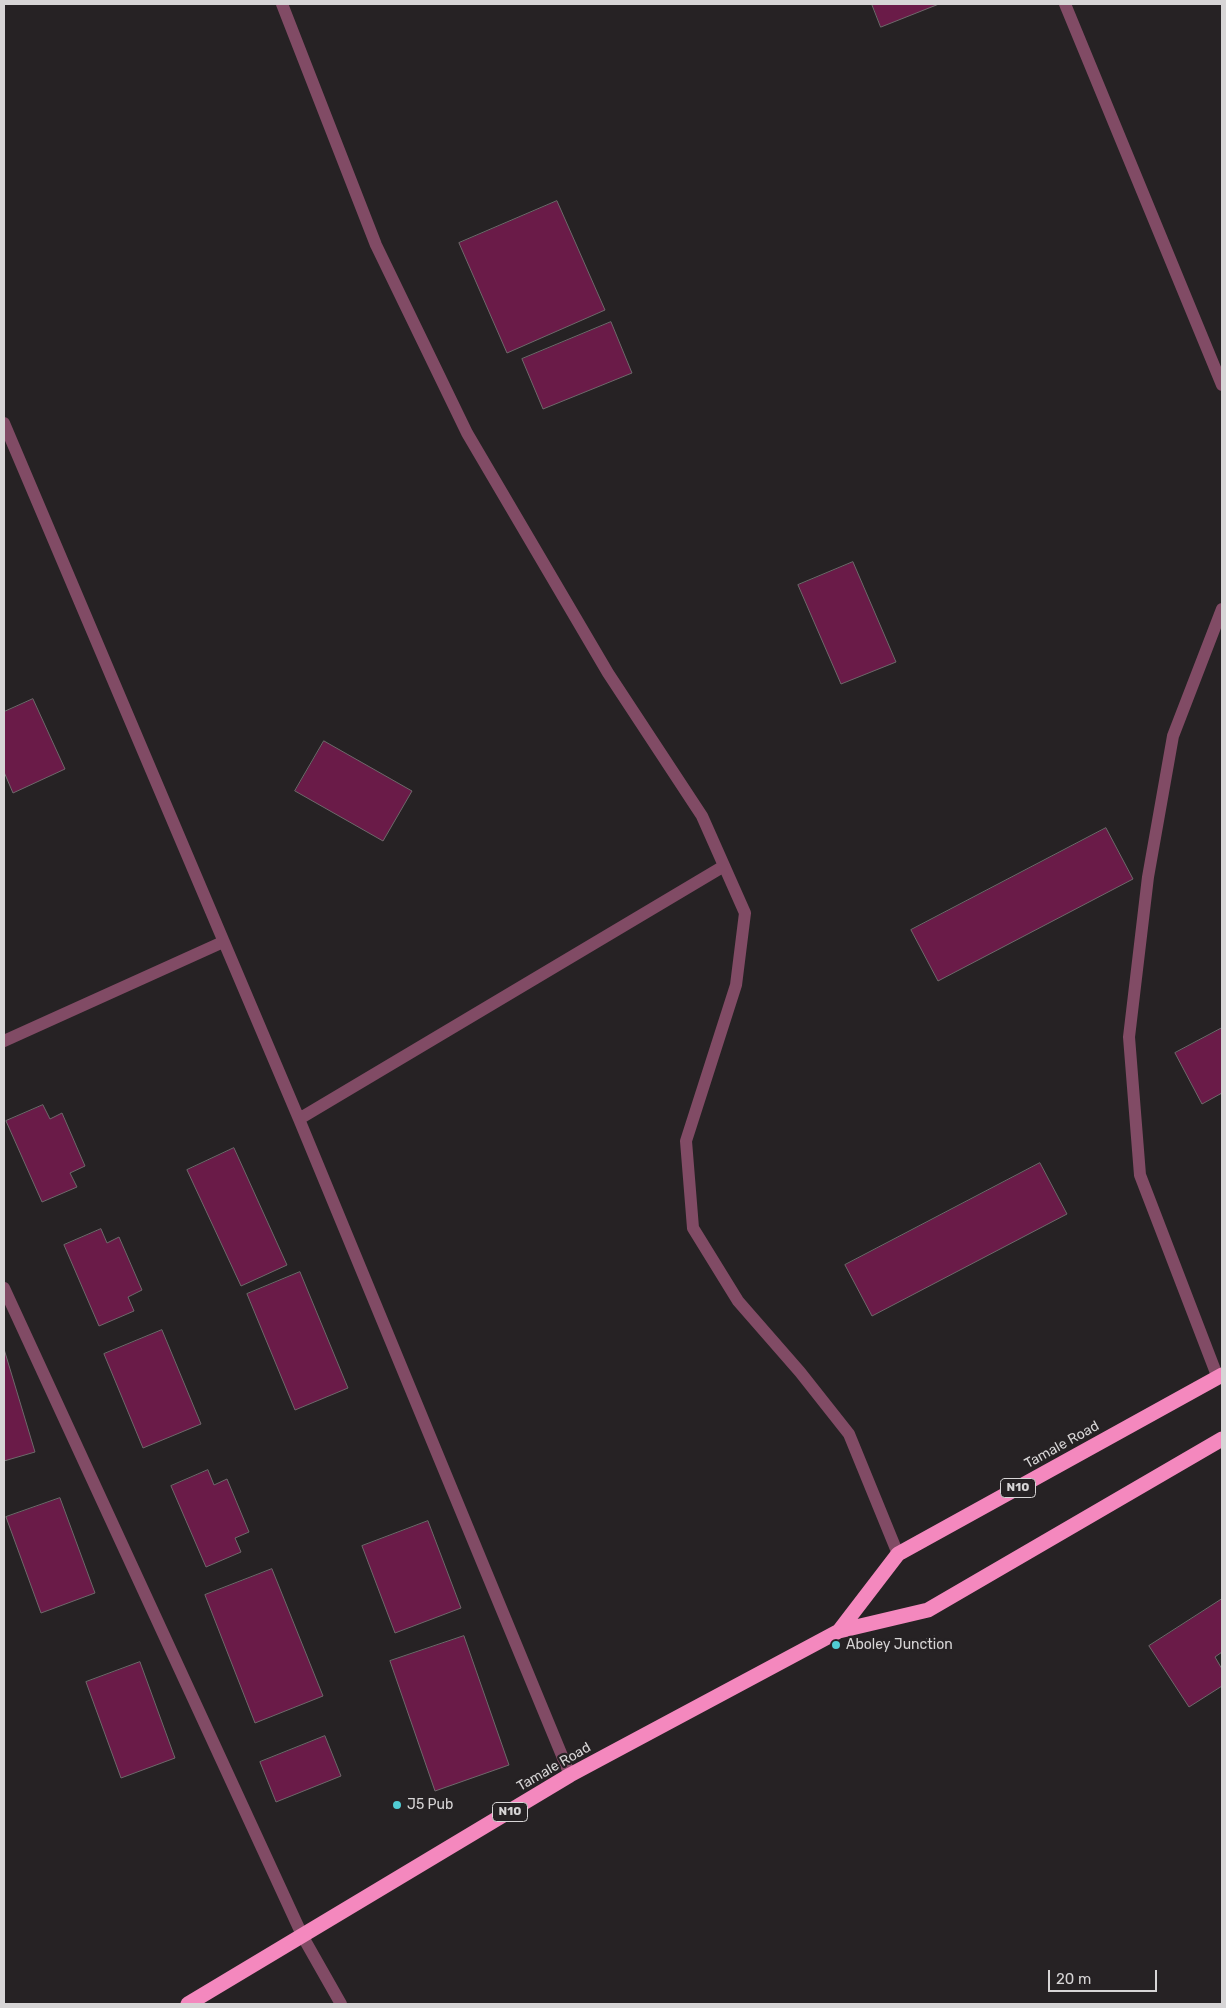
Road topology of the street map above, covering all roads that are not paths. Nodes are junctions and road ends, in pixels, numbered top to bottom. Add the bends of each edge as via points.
1 (282, 4) edge
2 (1065, 4) edge
3 (1222, 385) edge
4 (4, 423) edge
5 (1222, 609) edge
6 (724, 866) junction
7 (223, 942) junction
8 (4, 1040) edge
9 (299, 1119) junction
10 (4, 1288) edge
11 (1220, 1376) edge
12 (1222, 1439) edge
13 (898, 1554) junction
14 (839, 1631) junction
15 (570, 1775) junction
16 (303, 1937) junction
17 (188, 2004) edge
18 (340, 2004) edge

1 - 6 street via 376,245 466,433 608,673 702,816
2 - 3 street
4 - 7 street
5 - 11 street via 1173,736 1148,876 1129,1037 1140,1175
6 - 9 street
6 - 13 street via 745,913 736,985 686,1141 693,1228 738,1301 849,1434
7 - 8 street
7 - 9 street
9 - 15 street
10 - 16 street
11 - 13 highway, Tamale Road / N10
12 - 14 highway, Tamale Road / N10 via 928,1610
13 - 14 highway, Tamale Road / N10
14 - 15 highway, Tamale Road / N10
15 - 16 highway, Tamale Road / N10
16 - 17 highway, Tamale Road / N10
16 - 18 street

